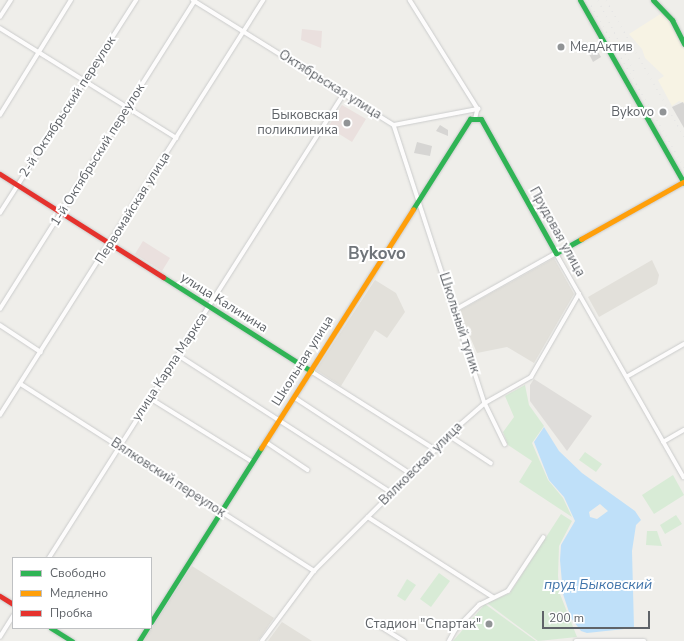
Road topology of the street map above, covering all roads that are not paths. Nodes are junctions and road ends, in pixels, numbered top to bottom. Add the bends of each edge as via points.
1 (11, 0) edge
2 (71, 0) edge
3 (136, 0) edge
4 (263, 0) edge
5 (410, 0) edge
6 (580, 0) edge
7 (653, 0) edge
8 (194, 1) edge
9 (0, 17) edge
10 (0, 28) edge
11 (245, 32) junction
12 (684, 44) edge
13 (39, 51) junction
14 (85, 80) junction
15 (343, 95) junction
16 (128, 108) junction
17 (478, 109) junction
18 (0, 115) edge
19 (476, 117) junction
20 (394, 125) junction
21 (177, 138) junction
22 (0, 174) edge
23 (684, 183) edge
24 (18, 185) junction
25 (420, 200) junction
26 (0, 213) edge
27 (62, 213) junction
28 (110, 244) junction
29 (556, 253) junction
30 (579, 294) junction
31 (209, 306) junction
32 (0, 309) edge
33 (455, 310) junction
34 (0, 325) edge
35 (684, 344) edge
36 (41, 352) junction
37 (178, 355) junction
38 (311, 371) junction
39 (628, 376) junction
40 (21, 384) junction
41 (294, 397) junction
42 (150, 398) junction
43 (485, 403) junction
44 (0, 414) edge
45 (279, 421) junction
46 (684, 430) edge
47 (450, 436) junction
48 (266, 442) junction
49 (663, 442) junction
50 (505, 444) dead end
51 (119, 446) junction
52 (436, 450) junction
53 (253, 462) junction
54 (491, 463) dead end
55 (308, 470) dead end
56 (411, 474) junction
57 (684, 478) edge
58 (392, 493) junction
59 (221, 512) junction
60 (368, 517) junction
61 (543, 538) dead end
62 (50, 557) edge
63 (314, 571) junction
64 (0, 596) edge
65 (493, 597) junction
66 (12, 603) edge
67 (12, 618) edge
68 (152, 620) edge
69 (372, 621) dead end
70 (54, 629) edge
71 (146, 629) edge
72 (0, 637) edge
73 (72, 641) edge
74 (138, 641) edge
75 (262, 641) edge
76 (404, 641) edge
77 (449, 641) edge
78 (576, 641) edge
79 (644, 641) edge

1 - 9 street
2 - 13 street
3 - 14 street, 2-й Октябрьский переулок
4 - 11 street, Первомайская улица
5 - 17 street
6 - 23 main road
7 - 12 main road via 669,15
8 - 11 street, Октябрьская улица
8 - 16 street, 1-й Октябрьский переулок
10 - 13 street
11 - 15 street, Октябрьская улица
11 - 21 street, Первомайская улица
13 - 14 street
13 - 18 street
14 - 16 street
14 - 24 street, 2-й Октябрьский переулок
15 - 20 street, Октябрьская улица
15 - 31 street, улица Карла Маркса
16 - 21 street
16 - 27 street, 1-й Октябрьский переулок
17 - 19 street
17 - 20 street, Октябрьская улица
19 - 25 main road, Школьная улица via 470,119
19 - 29 main road, Прудовая улица via 481,119
20 - 25 street, Школьный тупик
21 - 28 street, Первомайская улица
22 - 24 main road, улица Калинина
23 - 29 main road
24 - 26 street, 2-й Октябрьский переулок
24 - 27 main road, улица Калинина
25 - 33 street, Школьный тупик
25 - 38 main road, Школьная улица
27 - 28 main road, улица Калинина
27 - 32 street, 1-й Октябрьский переулок
28 - 31 main road, улица Калинина
28 - 36 street, Первомайская улица
29 - 30 street, Прудовая улица
29 - 33 street
30 - 39 street, Прудовая улица
30 - 43 street, Вялковская улица via 531,378
31 - 37 street, улица Карла Маркса
31 - 38 main road, улица Калинина
33 - 43 street, Школьный тупик
34 - 36 street
35 - 39 street
36 - 40 street, Первомайская улица
37 - 42 street, улица Карла Маркса
37 - 45 street
38 - 41 main road, Школьная улица
38 - 52 street, улица Калинина
39 - 49 street, Прудовая улица
40 - 44 street, Первомайская улица
40 - 51 street, Вялковский переулок
41 - 45 main road, Школьная улица
41 - 56 street
42 - 51 street, улица Карла Маркса
42 - 53 street
43 - 47 street, Вялковская улица
43 - 50 street, Школьный тупик
45 - 48 main road, Школьная улица
45 - 58 street
46 - 49 street
47 - 52 street, Вялковская улица
47 - 54 street
48 - 53 main road, Школьная улица
48 - 55 street
49 - 57 street, Прудовая улица
51 - 59 street, Вялковский переулок
51 - 62 street, улица Карла Маркса
52 - 56 street, Вялковская улица
53 - 59 main road, Школьная улица
56 - 58 street, Вялковская улица
58 - 60 street, Вялковская улица
59 - 63 street, Вялковский переулок
59 - 68 main road, Школьная улица
60 - 63 street, Вялковская улица
60 - 65 street
61 - 65 street via 508,591
63 - 75 street, Вялковская улица
64 - 66 main road
65 - 77 street via 479,605 454,630
67 - 72 street
69 - 76 street
70 - 73 main road
71 - 74 main road
78 - 79 street

